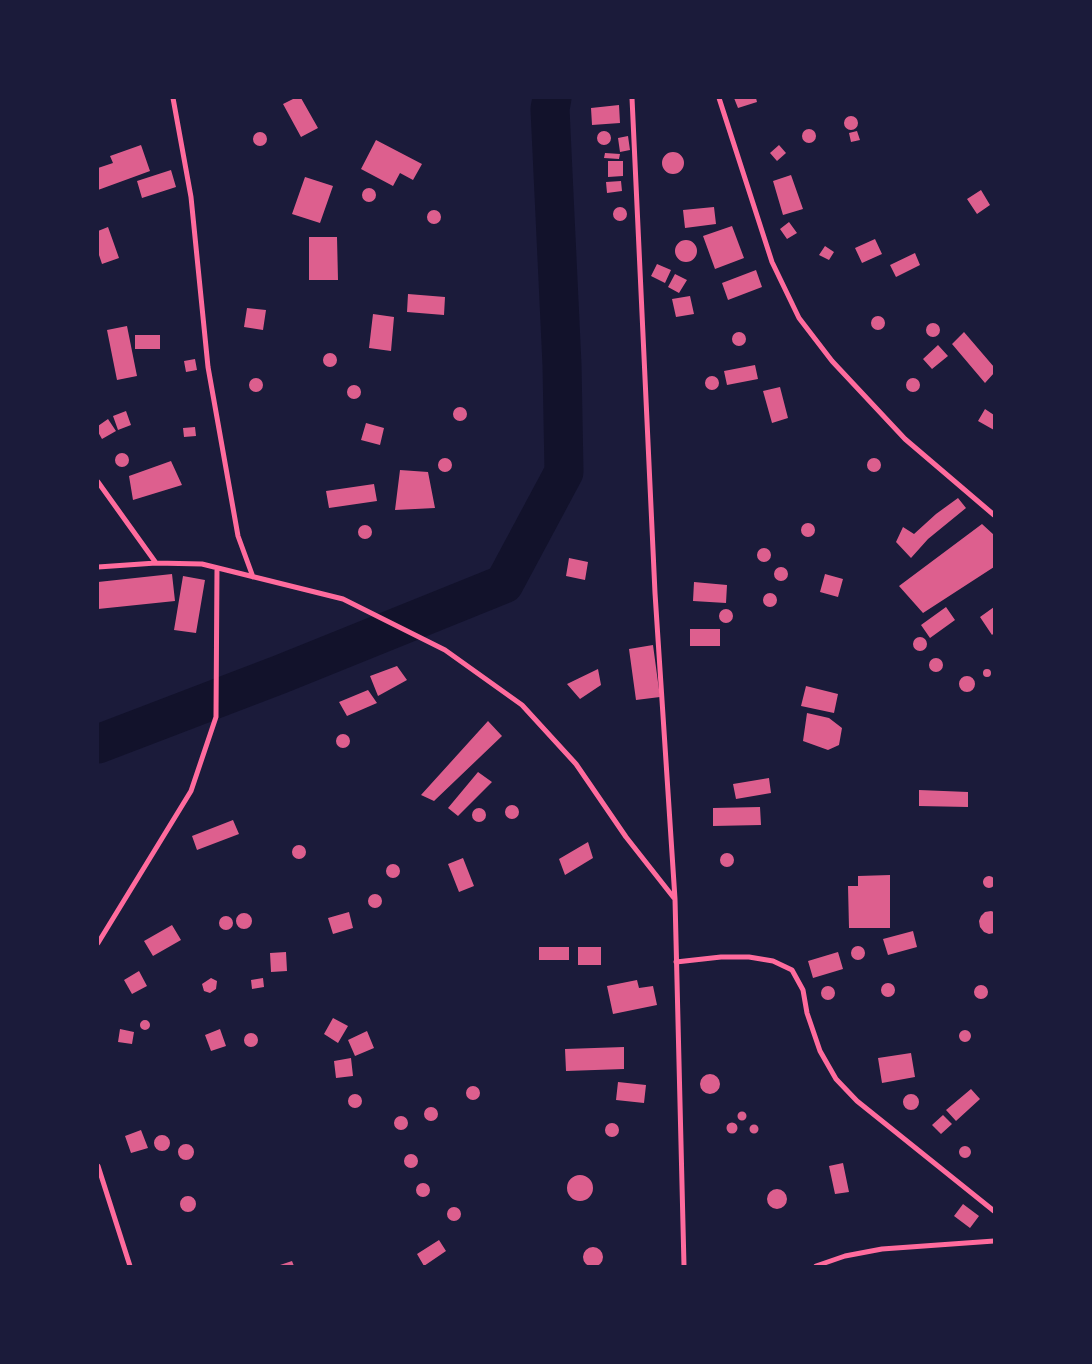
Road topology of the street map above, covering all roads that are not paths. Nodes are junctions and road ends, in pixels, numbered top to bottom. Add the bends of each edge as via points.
1 (173, 98) edge
2 (632, 98) edge
3 (719, 98) edge
4 (98, 482) edge
5 (994, 515) edge
6 (156, 563) junction
7 (98, 567) edge
8 (217, 568) junction
9 (253, 577) junction
10 (675, 899) junction
11 (98, 943) edge
12 (676, 962) junction
13 (98, 1166) edge
14 (994, 1211) edge
15 (994, 1241) edge
16 (130, 1266) edge
17 (684, 1266) edge
18 (816, 1266) edge

1 - 9 street via 191,197 208,367 238,536
2 - 10 street via 654,593
3 - 5 street via 772,262 799,318 832,361 905,439
4 - 6 street
6 - 7 street
6 - 8 street via 202,564
8 - 9 street
8 - 11 street via 216,717 191,791
9 - 10 street via 343,599 445,650 522,705 576,764 626,837
10 - 12 street
12 - 14 street via 749,957 773,961 792,970 803,990 820,1052 836,1079 857,1101
12 - 17 street
13 - 16 street
15 - 18 street via 882,1249

